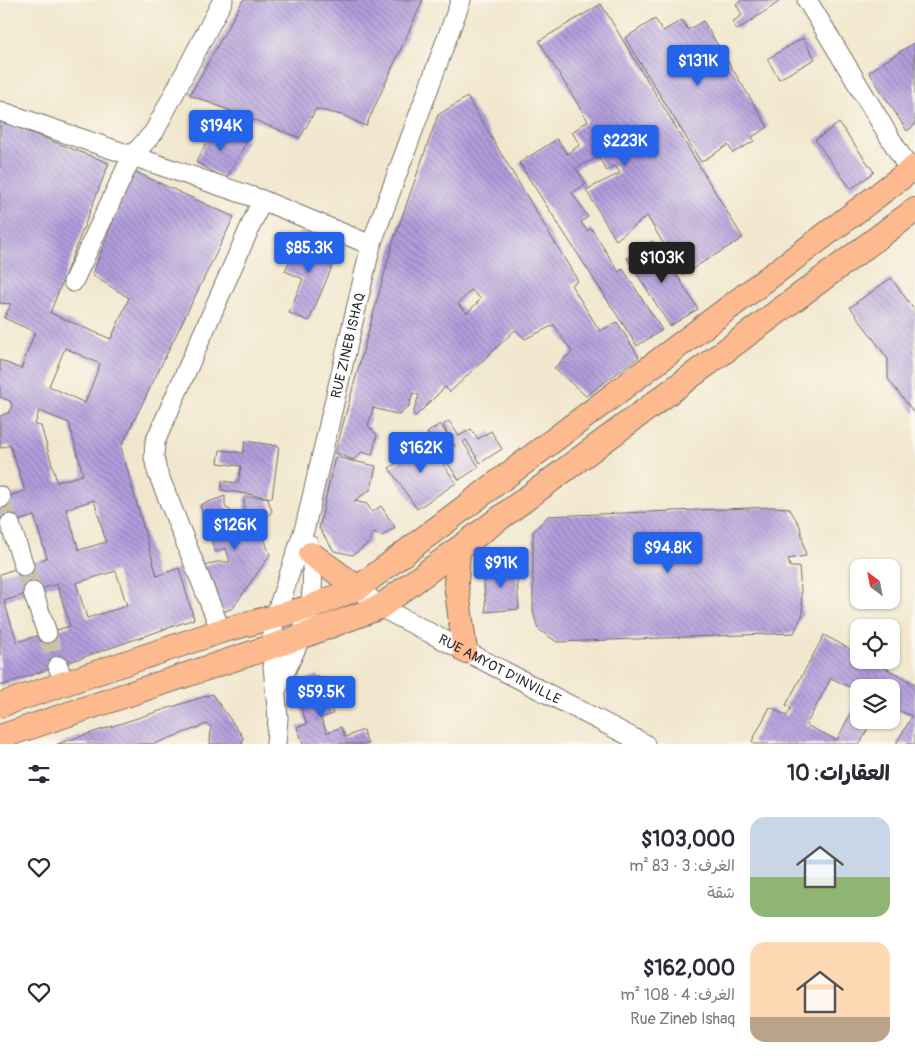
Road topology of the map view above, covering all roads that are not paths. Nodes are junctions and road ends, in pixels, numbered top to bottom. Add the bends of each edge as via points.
1 (223, 0) edge
2 (461, 0) edge
3 (808, 0) edge
4 (0, 111) edge
5 (132, 156) junction
6 (912, 169) edge
7 (262, 200) junction
8 (915, 210) edge
9 (371, 245) junction
10 (73, 282) dead end
11 (10, 524) tunnel mouth
12 (305, 527) junction
13 (458, 549) junction
14 (311, 554) junction
15 (24, 566) tunnel mouth
16 (358, 588) junction
17 (33, 592) tunnel mouth
18 (311, 607) junction
19 (380, 607) junction
20 (275, 617) junction
21 (221, 631) junction
22 (47, 633) tunnel mouth
23 (302, 636) junction
24 (271, 645) junction
25 (465, 651) junction
26 (276, 690) junction
27 (0, 705) edge
28 (278, 718) junction
29 (0, 737) edge
30 (276, 744) edge
31 (291, 744) edge
32 (645, 744) edge

1 - 5 street via 154,132
2 - 9 street, RUE ZINEB ISHAQ
3 - 6 street
4 - 5 street
5 - 7 street
5 - 10 street
6 - 16 main road
7 - 9 street
7 - 21 street via 155,442 157,471
8 - 13 main road
9 - 12 street, RUE ZINEB ISHAQ
11 - 15 street
12 - 14 street, RUE ZINEB ISHAQ
12 - 20 street, RUE ZINEB ISHAQ
13 - 19 main road
13 - 25 main road via 456,584
14 - 16 main road
14 - 18 street, RUE ZINEB ISHAQ
16 - 18 main road
16 - 19 street, RUE AMYOT D'INVILLE
17 - 22 street
18 - 20 main road
18 - 23 street, RUE ZINEB ISHAQ
19 - 23 main road
19 - 25 street, RUE AMYOT D'INVILLE
20 - 21 main road
20 - 24 street, RUE ZINEB ISHAQ
21 - 27 main road via 61,675
23 - 24 main road
23 - 26 street, RUE ZINEB ISHAQ
24 - 26 street, RUE ZINEB ISHAQ
24 - 29 main road
25 - 32 street, RUE AMYOT D'INVILLE
26 - 28 street, RUE ZINEB ISHAQ
28 - 30 street
28 - 31 street

